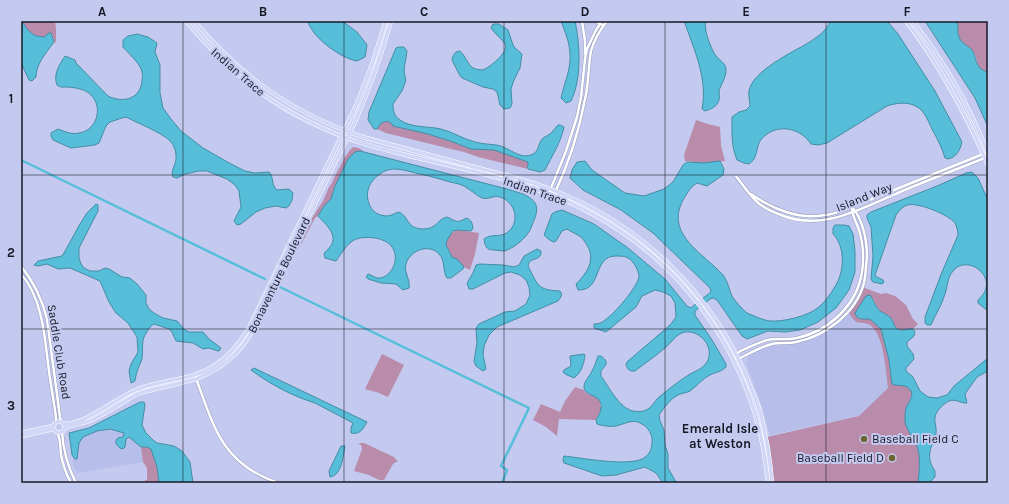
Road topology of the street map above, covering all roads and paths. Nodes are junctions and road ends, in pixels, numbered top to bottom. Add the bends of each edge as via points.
1 (186, 21) edge
2 (194, 21) edge
3 (386, 21) edge
4 (391, 21) edge
5 (582, 21) edge
6 (595, 21) edge
7 (607, 21) edge
8 (906, 21) edge
9 (913, 21) edge
10 (600, 22) edge
11 (603, 26) junction
12 (585, 59) junction
13 (344, 131) junction
14 (350, 133) junction
15 (342, 136) junction
16 (347, 138) junction
17 (983, 154) junction
18 (988, 154) edge
19 (985, 158) junction
20 (988, 165) edge
21 (736, 176) dead end
22 (550, 191) junction
23 (748, 191) junction
24 (555, 193) junction
25 (852, 207) junction
26 (856, 211) junction
27 (852, 213) junction
28 (809, 216) junction
29 (809, 221) junction
30 (21, 266) edge
31 (21, 274) edge
32 (736, 354) junction
33 (733, 359) junction
34 (738, 359) junction
35 (196, 376) junction
36 (62, 423) junction
37 (58, 428) junction
38 (21, 433) edge
39 (21, 436) edge
40 (73, 476) junction
41 (69, 479) junction
42 (71, 483) edge
43 (76, 483) edge
44 (279, 483) edge
45 (768, 483) edge
46 (772, 483) edge

1 - 15 main road, Indian Trace via 240,78 281,106
2 - 13 main road, Indian Trace via 221,51 248,75 286,102
3 - 13 main road, Bonaventure Boulevard via 360,97
4 - 14 main road, Bonaventure Boulevard via 380,60
5 - 12 street
6 - 10 street
7 - 11 street
8 - 17 main road via 945,78
9 - 18 main road via 960,92
10 - 11 street
10 - 12 street
11 - 24 street via 592,50 581,118
12 - 22 street via 577,117
13 - 14 main road, Indian Trace
13 - 15 main road, Bonaventure Boulevard
14 - 16 main road, Bonaventure Boulevard
14 - 22 main road, Indian Trace via 526,181
15 - 16 main road, Indian Trace
15 - 35 main road, Bonaventure Boulevard via 244,338 224,360
16 - 22 main road, Indian Trace
16 - 35 main road, Bonaventure Boulevard via 247,340 221,367
17 - 18 street, Island Way
17 - 19 main road
17 - 25 street, Island Way
18 - 19 street
19 - 20 main road
19 - 26 street, Island Way
21 - 23 street, Island Way
22 - 24 main road, Indian Trace
23 - 28 street, Island Way via 774,208
23 - 29 street, Island Way via 756,201 775,213 795,220
24 - 32 main road, Indian Trace via 605,215 632,232 666,261 706,306
24 - 33 main road, Indian Trace via 603,219 644,247 674,275 697,302
25 - 26 street
25 - 27 street
25 - 28 street, Island Way via 824,216
26 - 27 street, Island Way
26 - 34 street via 863,230 867,258 864,283 852,307 826,331 795,343 770,345
27 - 29 street, Island Way via 825,221
27 - 32 street via 862,245 862,272 854,296 840,315 805,335 792,339 767,340
28 - 29 street
30 - 36 street, Saddle Club Road via 28,274 45,309
31 - 37 street, Saddle Club Road via 39,307
32 - 33 street
32 - 34 main road, Indian Trace
33 - 34 street
33 - 45 main road, Indian Trace via 756,419
34 - 46 main road, Indian Trace via 760,411
35 - 36 main road, Bonaventure Boulevard via 146,386 91,416
35 - 37 main road, Bonaventure Boulevard via 135,395 93,420
35 - 44 street via 214,427 227,449 249,470
36 - 37 main road
36 - 37 main road, Bonaventure Boulevard
37 - 38 main road, Bonaventure Boulevard via 49,427
37 - 39 main road, Bonaventure Boulevard
37 - 40 street, Saddle Club Road
37 - 41 street, Saddle Club Road via 63,462
40 - 41 street
40 - 43 street, Saddle Club Road
41 - 42 street, Saddle Club Road

